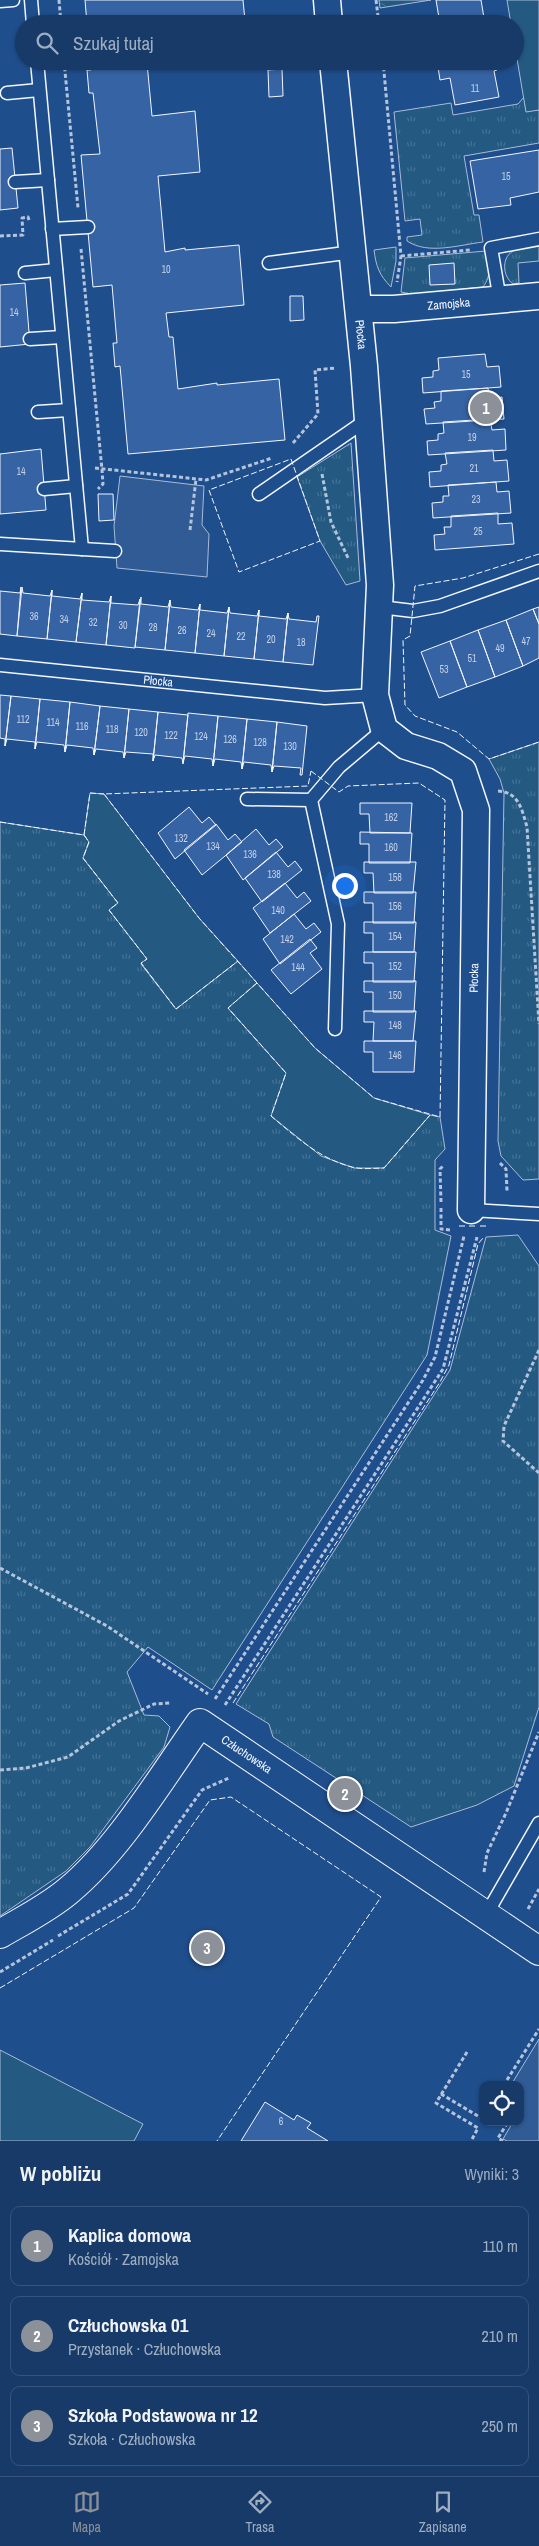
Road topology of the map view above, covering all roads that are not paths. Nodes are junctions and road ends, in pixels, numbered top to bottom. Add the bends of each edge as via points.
1 (13, 0) edge
2 (31, 0) edge
3 (327, 0) edge
4 (0, 1) edge
5 (32, 15) edge
6 (328, 15) edge
7 (38, 70) edge
8 (334, 70) edge
9 (40, 90) junction
10 (8, 93) dead end
11 (48, 180) junction
12 (15, 182) dead end
13 (84, 227) road end
14 (52, 229) junction
15 (539, 239) edge
16 (353, 252) junction
17 (269, 263) dead end
18 (56, 270) junction
19 (25, 273) dead end
20 (539, 296) edge
21 (500, 300) junction
22 (359, 309) junction
23 (62, 337) junction
24 (30, 339) dead end
25 (69, 410) junction
26 (38, 412) dead end
27 (368, 419) junction
28 (76, 486) junction
29 (44, 489) dead end
30 (259, 494) dead end
31 (0, 544) edge
32 (82, 550) junction
33 (115, 551) dead end
34 (539, 571) edge
35 (380, 608) junction
36 (0, 665) edge
37 (375, 695) junction
38 (384, 729) junction
39 (247, 799) dead end
40 (311, 800) junction
41 (335, 1029) dead end
42 (539, 1214) edge
43 (464, 1224) joint
44 (539, 1823) edge
45 (486, 1915) junction
46 (0, 1934) edge
47 (539, 1951) edge

1 - 4 lane
2 - 5 lane
3 - 6 street
7 - 9 lane
8 - 16 street, Płocka
9 - 10 lane
9 - 11 lane
11 - 12 lane
11 - 14 lane
13 - 14 lane
14 - 18 lane
15 - 21 lane via 490,248
16 - 17 lane
16 - 22 street, Płocka
18 - 19 lane
18 - 23 lane
20 - 21 street, Zamojska
21 - 22 street, Zamojska
22 - 27 street, Płocka
23 - 24 lane
23 - 25 lane
25 - 26 lane
25 - 28 lane
27 - 30 lane
27 - 35 street, Płocka
28 - 29 lane
28 - 32 lane
31 - 32 lane
32 - 33 lane
34 - 35 lane via 440,606 413,611
35 - 37 street, Płocka
36 - 37 lane, Płocka via 324,698
37 - 38 street, Płocka
38 - 40 lane via 339,767
38 - 43 street, Płocka via 406,746 438,756 463,772 476,810
39 - 40 lane
40 - 41 lane via 338,924
42 - 43 lane
44 - 45 lane
45 - 46 street, Człuchowska via 200,1723 113,1844 88,1872 67,1892
45 - 47 street, Człuchowska

